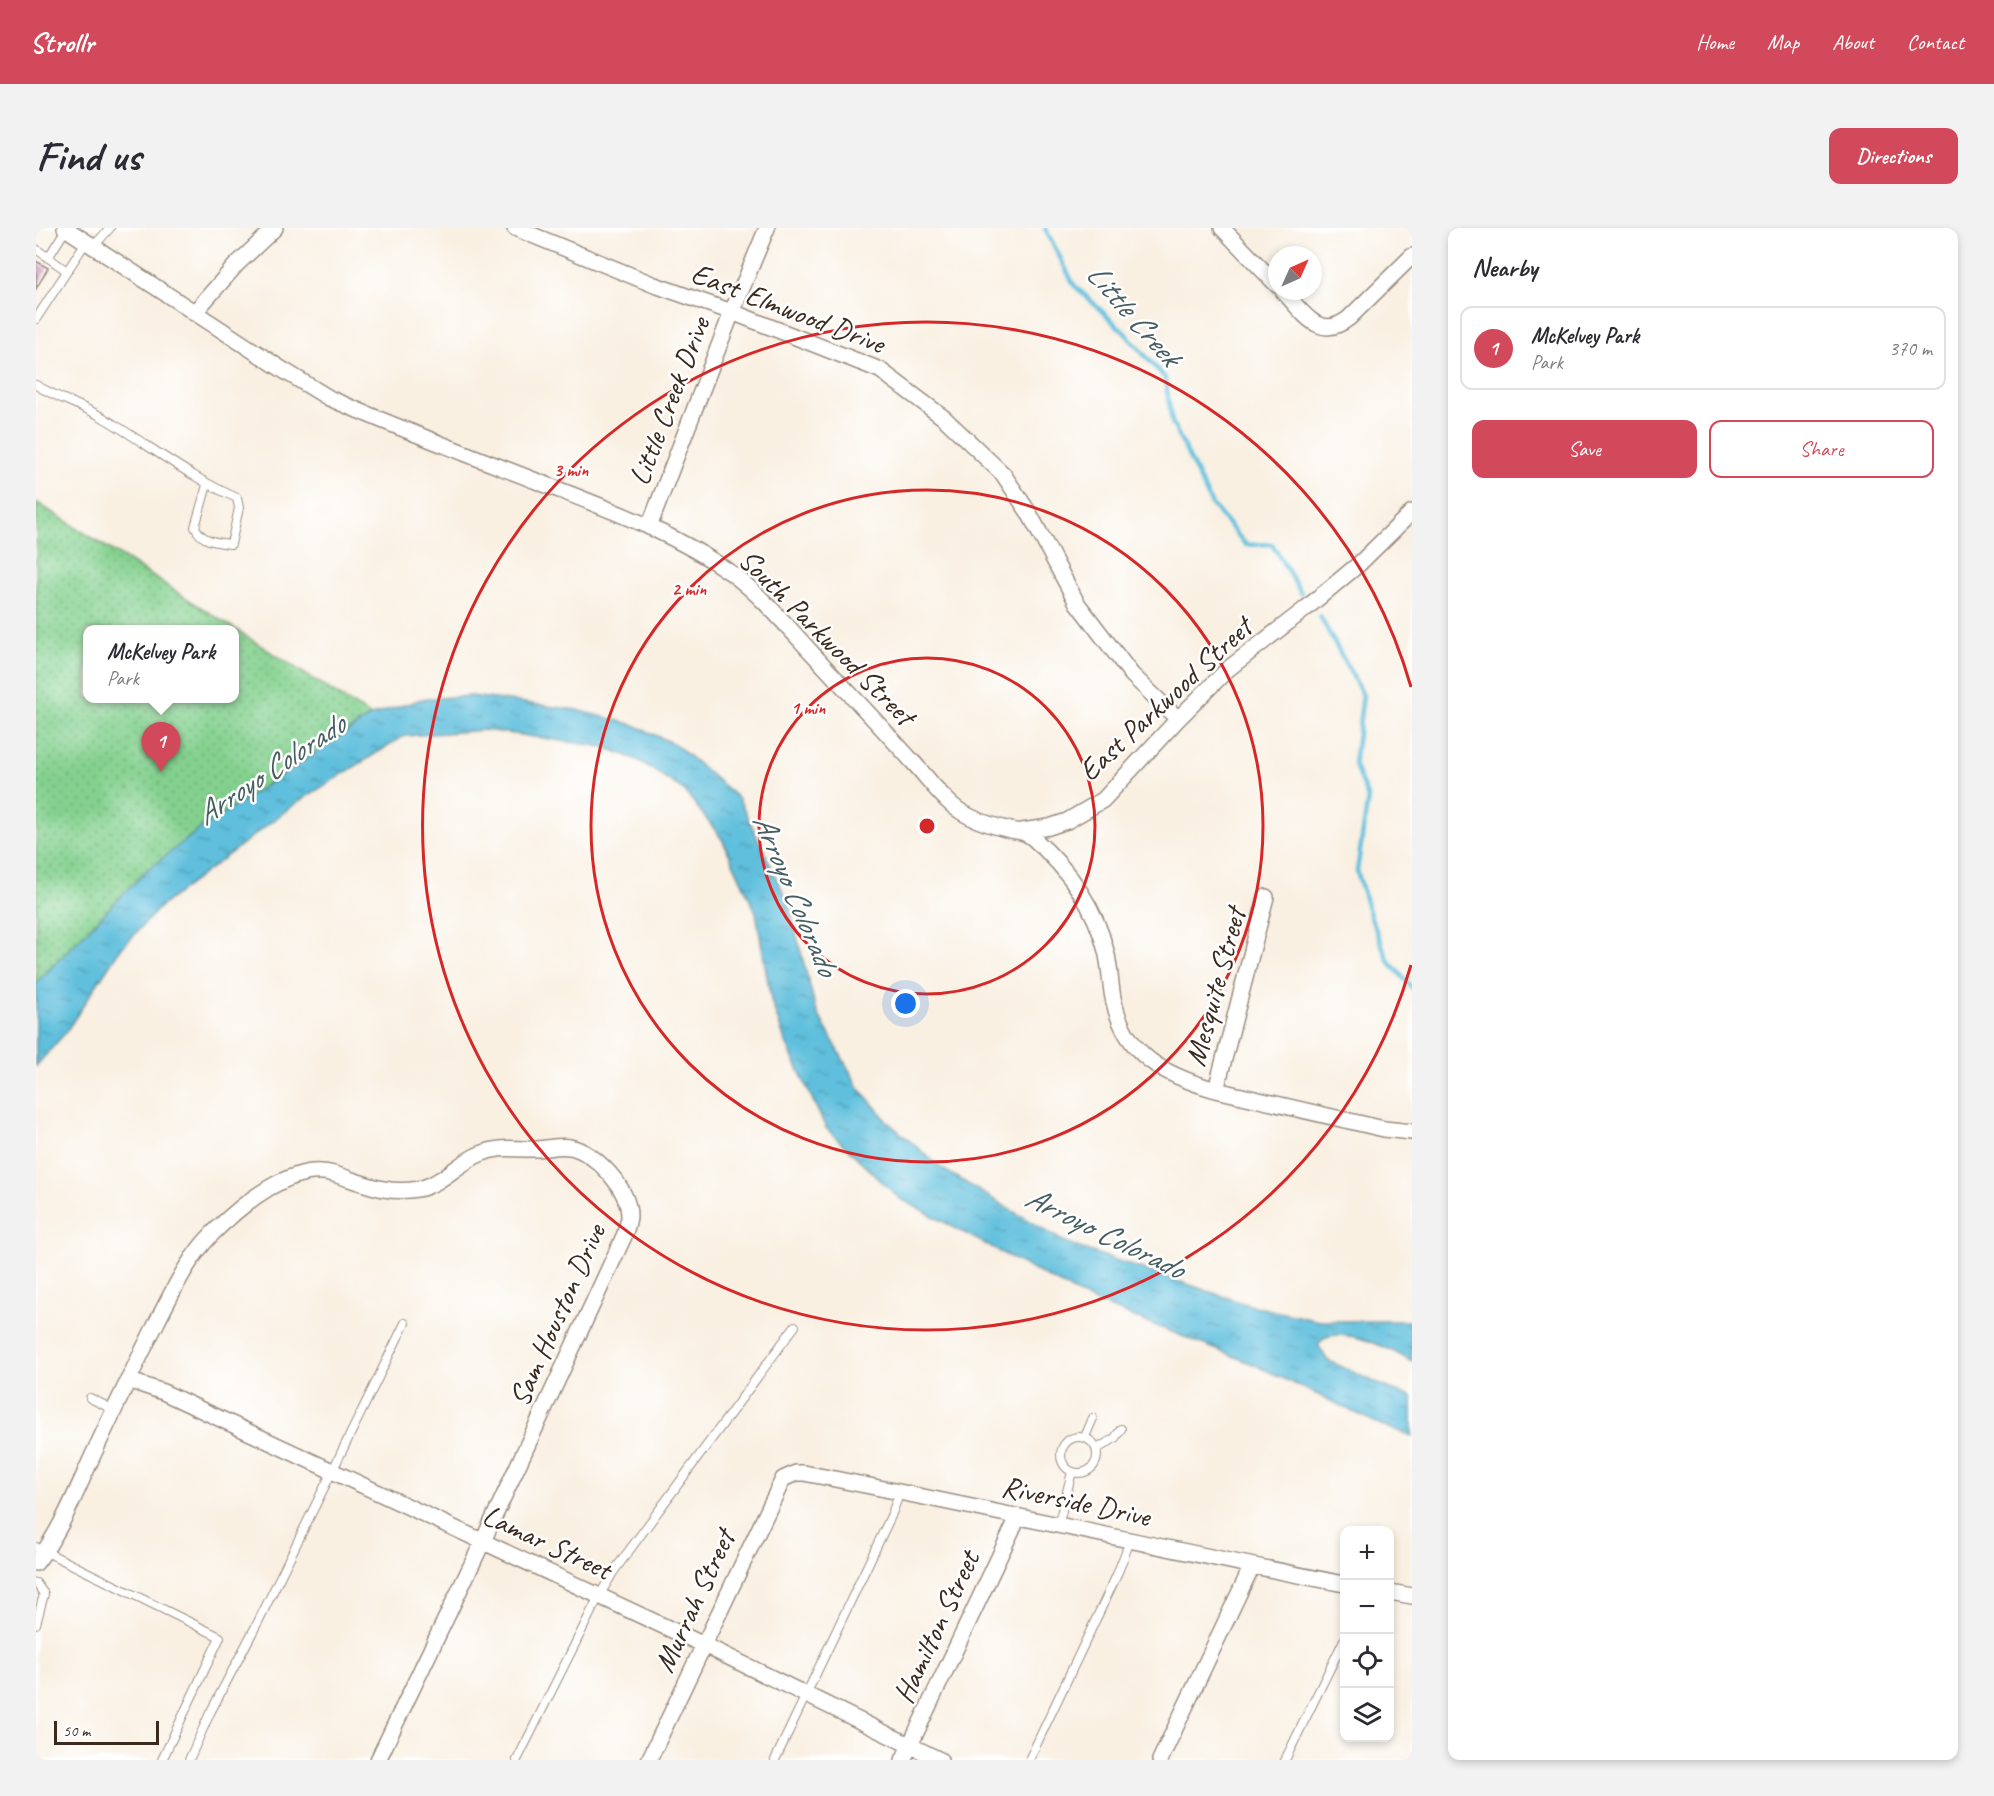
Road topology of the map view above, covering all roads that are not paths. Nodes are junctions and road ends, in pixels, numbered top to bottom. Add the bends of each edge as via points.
1 (65, 228) edge
2 (110, 228) edge
3 (275, 228) edge
4 (514, 228) edge
5 (767, 228) edge
6 (1222, 228) edge
7 (90, 244) junction
8 (36, 249) edge
9 (1412, 256) edge
10 (48, 258) junction
11 (67, 271) junction
12 (1268, 276) edge
13 (1292, 300) edge
14 (732, 312) junction
15 (194, 313) junction
16 (36, 319) edge
17 (36, 385) edge
18 (207, 484) junction
19 (1412, 512) edge
20 (649, 526) junction
21 (1178, 719) junction
22 (1022, 831) junction
23 (1266, 897) dead end
24 (1216, 1090) junction
25 (1412, 1132) edge
26 (405, 1323) dead end
27 (795, 1326) dead end
28 (128, 1380) junction
29 (90, 1398) dead end
30 (114, 1410) junction
31 (1093, 1418) dead end
32 (1121, 1429) dead end
33 (1085, 1437) junction
34 (1097, 1449) junction
35 (332, 1471) junction
36 (1072, 1472) junction
37 (796, 1473) joint
38 (900, 1492) junction
39 (1018, 1517) junction
40 (1058, 1526) junction
41 (483, 1541) junction
42 (1130, 1541) junction
43 (39, 1554) edge
44 (1252, 1566) junction
45 (36, 1583) edge
46 (1340, 1583) edge
47 (1394, 1593) edge
48 (599, 1596) junction
49 (1412, 1596) edge
50 (36, 1624) edge
51 (704, 1645) junction
52 (1340, 1648) edge
53 (806, 1695) junction
54 (906, 1753) edge
55 (162, 1760) edge
56 (189, 1760) edge
57 (378, 1760) edge
58 (517, 1760) edge
59 (649, 1760) edge
60 (775, 1760) edge
61 (940, 1760) edge
62 (1029, 1760) edge
63 (1160, 1760) edge
64 (1285, 1760) edge

1 - 7 street, South Parkwood Street
1 - 10 lane
2 - 7 lane
3 - 15 street
4 - 14 street, East Elmwood Drive
5 - 14 street, Little Creek Drive
6 - 12 street
7 - 11 lane
7 - 15 street, South Parkwood Street
8 - 10 lane
9 - 13 street via 1340,325 1321,327
10 - 11 lane
11 - 16 lane
14 - 20 street, Little Creek Drive
14 - 21 street, East Elmwood Drive via 880,370 944,418 1003,474 1029,513 1077,603 1132,675
15 - 20 street, South Parkwood Street via 329,398
17 - 18 lane via 101,416
18 - 18 lane via 237,498 239,508 231,544 206,540 195,527
19 - 21 street, East Parkwood Street via 1359,564 1228,669
20 - 22 street, South Parkwood Street via 705,556 744,584 956,808 993,826
21 - 22 street, East Parkwood Street via 1102,800 1067,821
22 - 24 street via 1058,863 1090,907 1106,951 1120,1023 1132,1044 1168,1073
23 - 24 street, Mesquite Street
24 - 25 street
26 - 35 lane
27 - 48 lane
28 - 30 street, Sam Houston Drive
28 - 35 street, Lamar Street via 164,1392
28 - 41 street, Sam Houston Drive via 183,1270 196,1253 229,1217 285,1179 317,1171 383,1190 402,1191 438,1182 467,1160 498,1149 570,1147 585,1152 610,1173 626,1200 629,1216 625,1234
29 - 30 lane
30 - 43 street, Sam Houston Drive via 66,1514
31 - 33 lane
32 - 34 lane via 1115,1438
33 - 34 lane
33 - 36 lane via 1068,1441 1061,1451 1063,1463
34 - 36 lane via 1097,1461 1090,1470
35 - 41 street, Lamar Street
35 - 56 lane
36 - 40 lane
37 - 38 street, Riverside Drive
37 - 51 street, Murrah Street via 783,1479
38 - 39 street, Riverside Drive
38 - 53 lane
39 - 40 street, Riverside Drive
39 - 54 street, Hamilton Street
40 - 42 street, Riverside Drive
41 - 48 street, Lamar Street
41 - 57 street, Sam Houston Drive
42 - 44 street, Riverside Drive
42 - 62 lane
43 - 55 lane via 220,1637
44 - 46 street, Riverside Drive
44 - 63 street
45 - 50 lane via 44,1594
47 - 49 street
48 - 51 street, Lamar Street
48 - 58 lane
51 - 53 street, Lamar Street
51 - 59 street, Murrah Street
52 - 64 lane
53 - 54 street, Lamar Street
53 - 60 lane
54 - 61 street, Lamar Street

